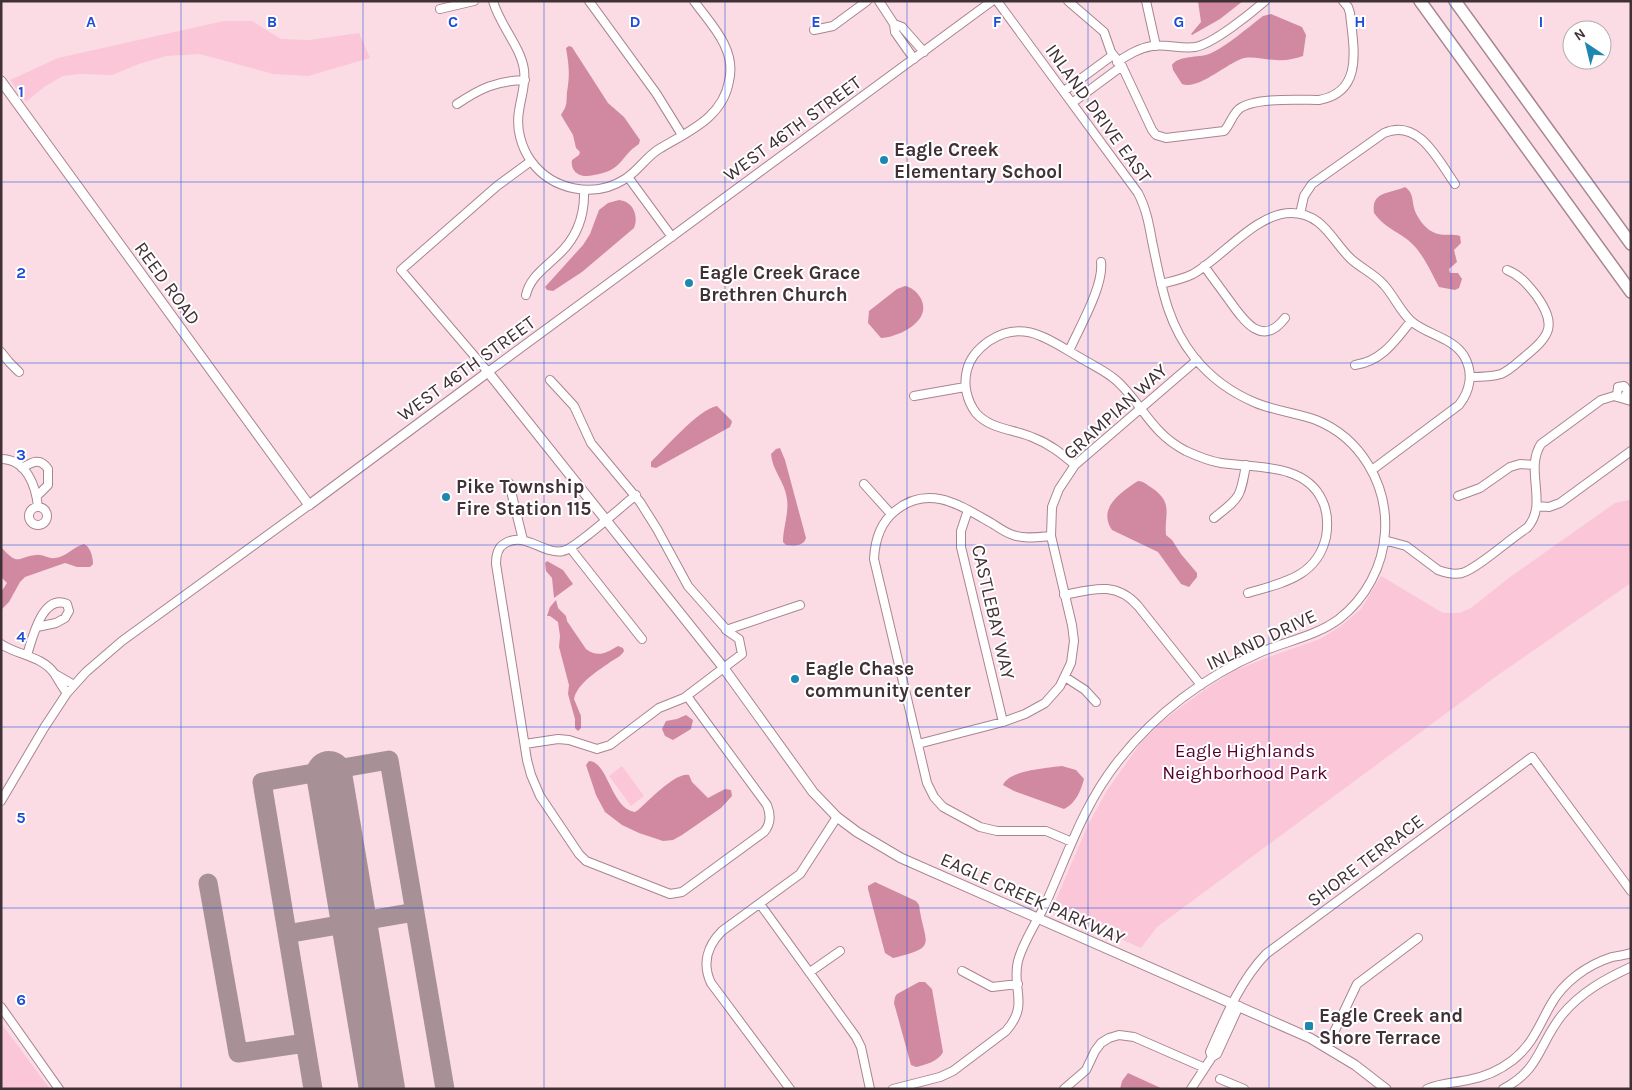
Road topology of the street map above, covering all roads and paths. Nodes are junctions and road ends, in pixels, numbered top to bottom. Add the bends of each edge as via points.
1 (474, 1) edge
2 (493, 1) edge
3 (589, 1) edge
4 (694, 1) edge
5 (867, 1) edge
6 (878, 1) edge
7 (992, 1) edge
8 (997, 1) edge
9 (1068, 1) edge
10 (1146, 1) edge
11 (1265, 1) edge
12 (1343, 1) edge
13 (1420, 1) edge
14 (1455, 1) edge
15 (440, 9) dead end
16 (894, 24) junction
17 (814, 30) dead end
18 (1156, 46) junction
19 (924, 52) junction
20 (914, 59) junction
21 (1117, 61) junction
22 (524, 80) junction
23 (1, 81) edge
24 (1064, 91) junction
25 (1072, 103) junction
26 (458, 104) dead end
27 (682, 135) junction
28 (531, 161) junction
29 (628, 177) junction
30 (1455, 184) dead end
31 (584, 190) junction
32 (1300, 214) junction
33 (672, 237) junction
34 (1631, 244) edge
35 (1101, 262) dead end
36 (1204, 266) junction
37 (1507, 270) dead end
38 (1161, 284) junction
39 (1631, 292) edge
40 (526, 294) dead end
41 (1285, 318) dead end
42 (1411, 321) junction
43 (1069, 351) junction
44 (1, 352) edge
45 (1196, 360) junction
46 (1355, 365) dead end
47 (19, 372) dead end
48 (488, 372) junction
49 (1470, 377) junction
50 (550, 380) dead end
51 (966, 388) junction
52 (914, 396) dead end
53 (1617, 397) junction
54 (1628, 400) edge
55 (1140, 409) junction
56 (1631, 451) edge
57 (1, 459) edge
58 (1534, 464) junction
59 (1075, 465) junction
60 (1246, 465) junction
61 (22, 468) junction
62 (1372, 470) junction
63 (510, 483) dead end
64 (864, 484) dead end
65 (636, 495) junction
66 (37, 496) junction
67 (1458, 496) dead end
68 (309, 505) junction
69 (1537, 506) junction
70 (38, 507) dead end
71 (968, 510) junction
72 (891, 514) junction
73 (1214, 518) dead end
74 (605, 520) junction
75 (1051, 536) junction
76 (523, 540) junction
77 (1384, 540) junction
78 (571, 549) junction
79 (1381, 559) joint
80 (1248, 593) dead end
81 (1064, 595) junction
82 (800, 605) dead end
83 (37, 628) dead end
84 (726, 630) junction
85 (642, 638) dead end
86 (1, 644) edge
87 (27, 656) junction
88 (723, 667) junction
89 (55, 674) junction
90 (1065, 677) junction
91 (74, 685) junction
92 (1201, 685) junction
93 (67, 694) junction
94 (687, 696) junction
95 (1096, 702) dead end
96 (1003, 722) junction
97 (525, 744) junction
98 (918, 744) junction
99 (1, 801) edge
100 (837, 816) junction
101 (1072, 842) junction
102 (1631, 891) edge
103 (760, 904) junction
104 (1038, 919) junction
105 (1418, 938) dead end
106 (840, 951) dead end
107 (1631, 953) edge
108 (1631, 967) edge
109 (810, 972) junction
110 (962, 972) dead end
111 (1018, 984) junction
112 (1236, 1005) junction
113 (1, 1008) edge
114 (1, 1013) edge
115 (15, 1028) junction
116 (1327, 1047) junction
117 (1205, 1068) junction
118 (1220, 1079) dead end
119 (60, 1089) edge
120 (790, 1089) edge
121 (870, 1089) edge
122 (893, 1089) edge
123 (1064, 1089) edge
124 (1191, 1089) edge
125 (1244, 1089) edge
126 (1386, 1089) edge
127 (1427, 1089) edge
128 (1503, 1089) edge

1 - 15 street
2 - 22 street via 501,23 519,54
3 - 27 street via 656,93
4 - 27 street via 724,44 730,78 726,94 714,113
5 - 17 street via 833,26
6 - 16 street
7 - 19 street, WEST 46TH STREET
8 - 24 street, INLAND DRIVE EAST
9 - 21 street via 1102,29
10 - 18 street
11 - 18 street via 1205,45 1188,48
12 - 21 street via 1350,12 1354,61 1345,86 1323,99 1248,104 1234,114 1224,131 1166,138 1156,135
13 - 39 highway
14 - 34 highway
16 - 19 street via 902,27
16 - 20 street via 895,32
18 - 21 street via 1138,50
19 - 20 street, WEST 46TH STREET
20 - 33 street, WEST 46TH STREET
21 - 24 street
21 - 25 street
22 - 26 street via 490,85
22 - 28 street via 519,127 523,146
23 - 68 main road, REED ROAD
24 - 25 street, INLAND DRIVE EAST
25 - 38 street, INLAND DRIVE EAST via 1141,199
27 - 29 street via 654,152
28 - 31 street via 554,182
28 - 48 street, EAGLE CREEK PARKWAY via 497,186 402,270
29 - 31 street via 608,187
29 - 33 street
30 - 32 street via 1418,135 1406,130 1393,130 1312,184 1304,196
31 - 40 street via 583,213 572,240 536,275
32 - 36 street via 1284,213 1268,218
32 - 42 street via 1321,224 1347,255 1382,282
33 - 48 street, WEST 46TH STREET
35 - 43 street via 1099,284
36 - 38 street via 1181,280
36 - 41 street via 1244,320 1254,328 1268,331
37 - 49 street via 1524,280 1545,308 1549,324 1547,333 1543,342 1505,372
38 - 45 street, INLAND DRIVE EAST via 1173,324
42 - 46 street via 1383,354
42 - 49 street via 1460,351
43 - 51 street via 1033,332 996,336 974,355 967,369
43 - 55 street via 1112,376
44 - 47 street
45 - 55 street, GRAMPIAN WAY
45 - 62 street, INLAND DRIVE EAST via 1244,398 1332,428 1357,449
48 - 68 main road, WEST 46TH STREET
48 - 74 main road, EAGLE CREEK PARKWAY
49 - 62 street via 1468,391 1456,408
50 - 65 street via 576,408 595,448
51 - 52 street
51 - 59 street via 971,405 986,421 1042,441
53 - 54 street
53 - 54 street via 1618,387 1624,386
53 - 58 street via 1599,401 1543,442
55 - 59 street, GRAMPIAN WAY
55 - 60 street via 1160,433 1186,451 1214,461
56 - 69 street via 1560,503 1549,507
57 - 61 street via 14,461
58 - 67 street via 1510,467 1480,488
58 - 69 street
59 - 75 street, GRAMPIAN WAY via 1055,498 1050,520
60 - 73 street via 1239,497
60 - 80 street via 1288,472 1303,478 1320,497 1327,521 1321,552 1307,570 1289,581
61 - 66 street via 32,480
61 - 66 street via 34,461 43,463 48,469 48,485
62 - 77 street, INLAND DRIVE EAST via 1384,506
63 - 76 street
64 - 72 street
65 - 74 street
65 - 84 street via 688,586
66 - 70 street
68 - 91 street, WEST 46TH STREET via 122,641
69 - 77 street via 1527,528 1463,573 1441,571 1406,546
71 - 72 street via 951,501 929,498 910,502
71 - 75 street via 1013,535 1028,538
71 - 96 street, CASTLEBAY WAY via 961,531 961,547
72 - 98 street via 879,533 874,558
74 - 78 street
74 - 88 main road, EAGLE CREEK PARKWAY
75 - 81 street, GRAMPIAN WAY
76 - 78 street via 554,551
76 - 97 street via 502,546 496,560
77 - 79 street, INLAND DRIVE EAST
78 - 85 street
79 - 92 street, INLAND DRIVE via 1363,594 1333,623 1243,660
81 - 90 street, GRAMPIAN WAY via 1074,641 1072,660
81 - 92 street via 1102,588 1126,595
82 - 84 street
83 - 87 street
84 - 88 street via 739,639 742,654
86 - 87 street
87 - 89 street
88 - 94 street
88 - 100 main road, EAGLE CREEK PARKWAY via 807,784
89 - 91 street
89 - 93 street
90 - 95 street
90 - 96 street, GRAMPIAN WAY via 1045,703
91 - 93 street, WEST 46TH STREET
92 - 101 street, INLAND DRIVE via 1157,719 1120,758 1096,792
93 - 99 street, WEST 46TH STREET via 35,741
94 - 97 street via 659,708 603,748 558,739
94 - 97 street via 768,805 770,818 764,832 675,894 593,865 583,858 540,796 531,775
96 - 98 street, GRAMPIAN WAY
98 - 101 street via 930,789 945,809 988,829 1038,830
100 - 103 street via 803,870
100 - 104 main road, EAGLE CREEK PARKWAY via 865,838 896,855
101 - 104 street, INLAND DRIVE
102 - 112 street, SHORE TERRACE via 1532,756 1269,952 1251,970
103 - 109 street
103 - 120 street via 715,938 706,962 712,983
104 - 111 street, INLAND DRIVE via 1019,958
104 - 112 main road, EAGLE CREEK PARKWAY
105 - 116 street via 1357,984
106 - 109 street
107 - 127 street via 1591,966 1572,979 1552,1002 1530,1043 1503,1067 1485,1076 1445,1082
108 - 128 street via 1602,981 1578,998 1554,1027 1532,1067
109 - 121 street via 856,1037
110 - 111 street via 992,987
111 - 122 street, INLAND DRIVE via 1018,1008 1006,1031 953,1071
112 - 116 main road, EAGLE CREEK PARKWAY
112 - 117 street, SHORE TERRACE via 1210,1052 1212,1057
113 - 115 street
114 - 115 street
115 - 119 street
116 - 126 main road, EAGLE CREEK PARKWAY
117 - 123 street via 1134,1037 1119,1035 1101,1043 1086,1070
117 - 124 street, SHORE TERRACE
118 - 125 street

